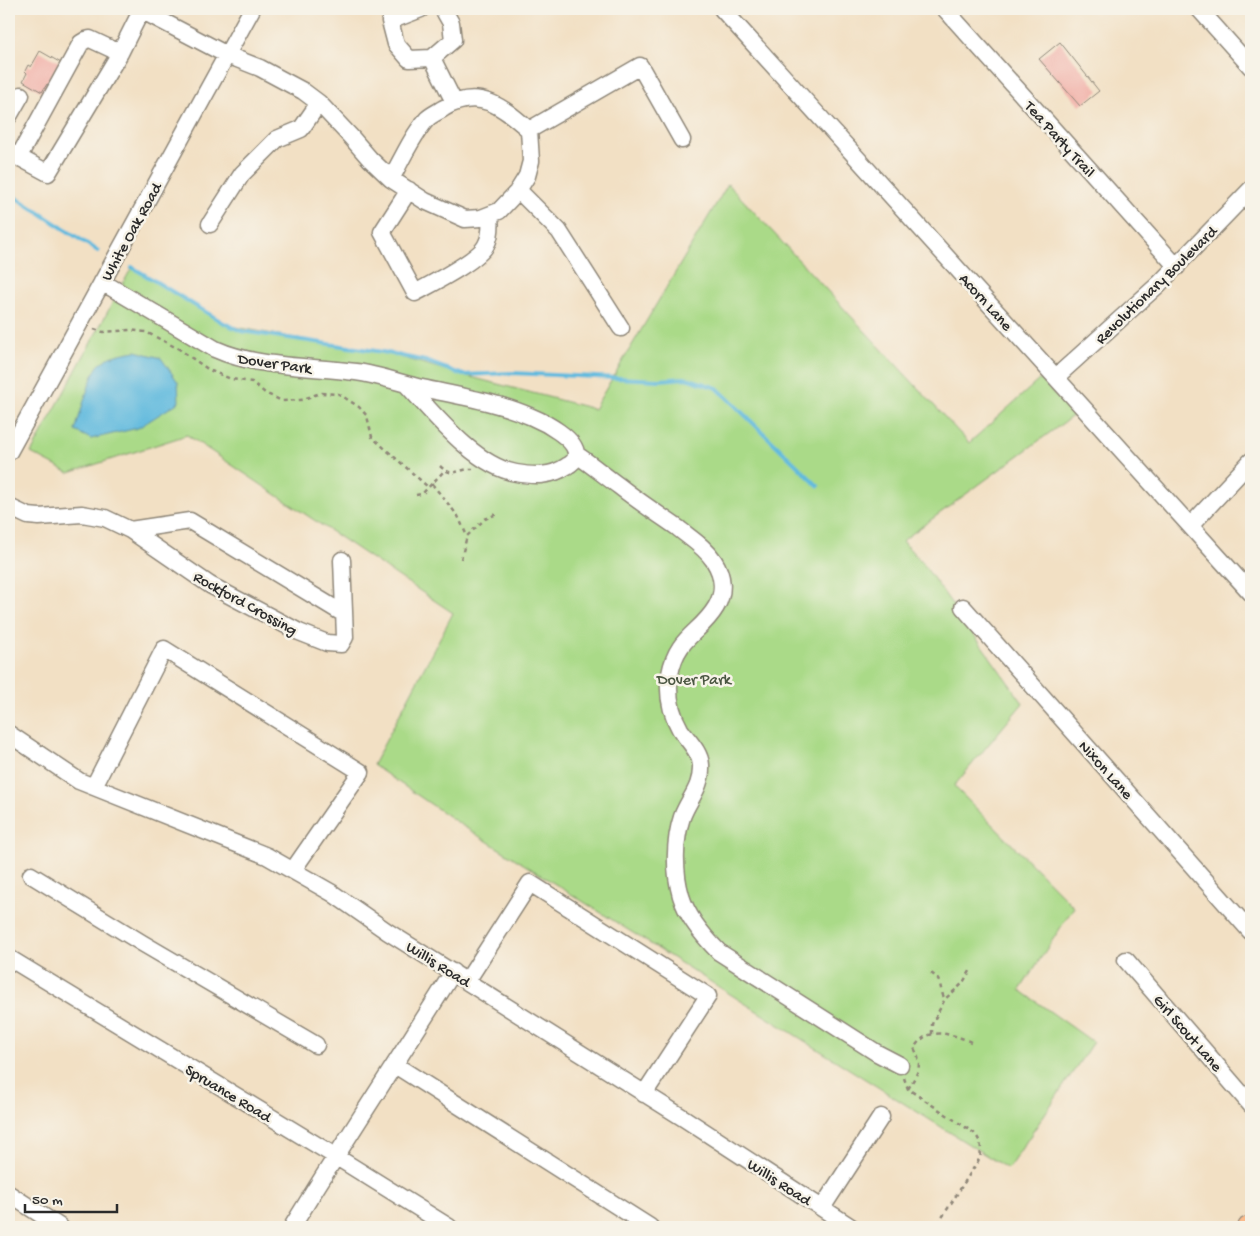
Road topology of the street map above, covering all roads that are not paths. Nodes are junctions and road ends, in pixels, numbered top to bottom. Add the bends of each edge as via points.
1 (141, 9) edge
2 (252, 9) edge
3 (421, 9) edge
4 (443, 9) edge
5 (722, 9) edge
6 (945, 9) edge
7 (1199, 9) edge
8 (120, 53) junction
9 (226, 55) junction
10 (432, 58) junction
11 (1251, 67) edge
12 (20, 95) dead end
13 (454, 102) junction
14 (319, 104) junction
15 (9, 116) edge
16 (529, 130) junction
17 (682, 140) dead end
18 (14, 155) edge
19 (391, 179) junction
20 (1251, 189) edge
21 (409, 190) junction
22 (518, 190) junction
23 (490, 215) junction
24 (210, 224) dead end
25 (1177, 267) junction
26 (102, 282) junction
27 (621, 328) dead end
28 (1056, 377) junction
29 (406, 384) junction
30 (9, 452) edge
31 (576, 455) junction
32 (1251, 461) edge
33 (9, 507) edge
34 (1191, 525) junction
35 (130, 530) junction
36 (342, 560) dead end
37 (1251, 593) edge
38 (963, 607) dead end
39 (344, 614) junction
40 (9, 734) edge
41 (94, 786) junction
42 (293, 870) junction
43 (31, 875) dead end
44 (1251, 932) edge
45 (9, 958) edge
46 (1126, 960) dead end
47 (453, 972) junction
48 (467, 981) junction
49 (316, 1045) dead end
50 (395, 1065) junction
51 (900, 1065) road end
52 (644, 1094) junction
53 (1251, 1104) edge
54 (881, 1117) dead end
55 (335, 1156) junction
56 (9, 1194) edge
57 (822, 1208) junction
58 (60, 1227) edge
59 (292, 1227) edge
60 (449, 1227) edge
61 (650, 1227) edge
62 (851, 1227) edge

1 - 8 street
1 - 9 street
2 - 9 street, White Oak Road
3 - 10 street via 390,20 396,44 409,59
4 - 10 street via 451,23 453,40
5 - 28 street, Acorn Lane
6 - 25 street, Tea Party Trail
7 - 11 street
8 - 18 street via 90,39 81,44
8 - 18 street via 48,173
9 - 14 street via 260,68 303,91
9 - 26 street, White Oak Road
10 - 13 street
12 - 15 street
13 - 16 street via 493,102
13 - 19 street via 428,118
14 - 19 street
14 - 24 street via 301,129 277,139 242,174
16 - 17 street via 640,66
16 - 22 street via 531,161
19 - 21 street
20 - 25 street, Revolutionary Boulevard
21 - 23 street via 465,219
21 - 23 street via 382,232 416,293 464,265 486,247 492,227
22 - 23 street via 499,211
22 - 27 street via 559,231
25 - 28 street, Revolutionary Boulevard
26 - 29 street, Dover Park via 228,355 357,372
26 - 30 street, White Oak Road
28 - 34 street, Acorn Lane
29 - 31 street, Dover Park via 531,417 565,437
29 - 31 street via 458,440 498,467 526,475 546,475 565,468
31 - 51 street via 692,539 708,553 721,574 723,585 716,607 681,646 670,675 672,712 701,763 696,791 682,816 676,849 681,896 687,910 719,952 876,1053
32 - 34 street
33 - 35 street, Rockford Crossing via 28,516 93,515
34 - 37 street, Acorn Lane
35 - 39 street via 190,520
35 - 39 street, Rockford Crossing via 210,585 327,643 341,644 345,637
36 - 39 street, Rockford Crossing
38 - 44 street, Nixon Lane
40 - 41 street, Willis Road via 80,781
41 - 42 street, Willis Road via 267,856
41 - 42 street via 164,649 361,772
42 - 47 street, Willis Road
43 - 49 street
45 - 55 street, Spruance Road
46 - 53 street, Girl Scout Lane
47 - 48 street, Willis Road
47 - 50 street
48 - 52 street, Willis Road
48 - 52 street via 530,883 708,996
50 - 55 street
50 - 61 street
52 - 57 street, Willis Road
54 - 57 street
55 - 59 street
55 - 60 street, Spruance Road
56 - 58 street
57 - 62 street, Willis Road

